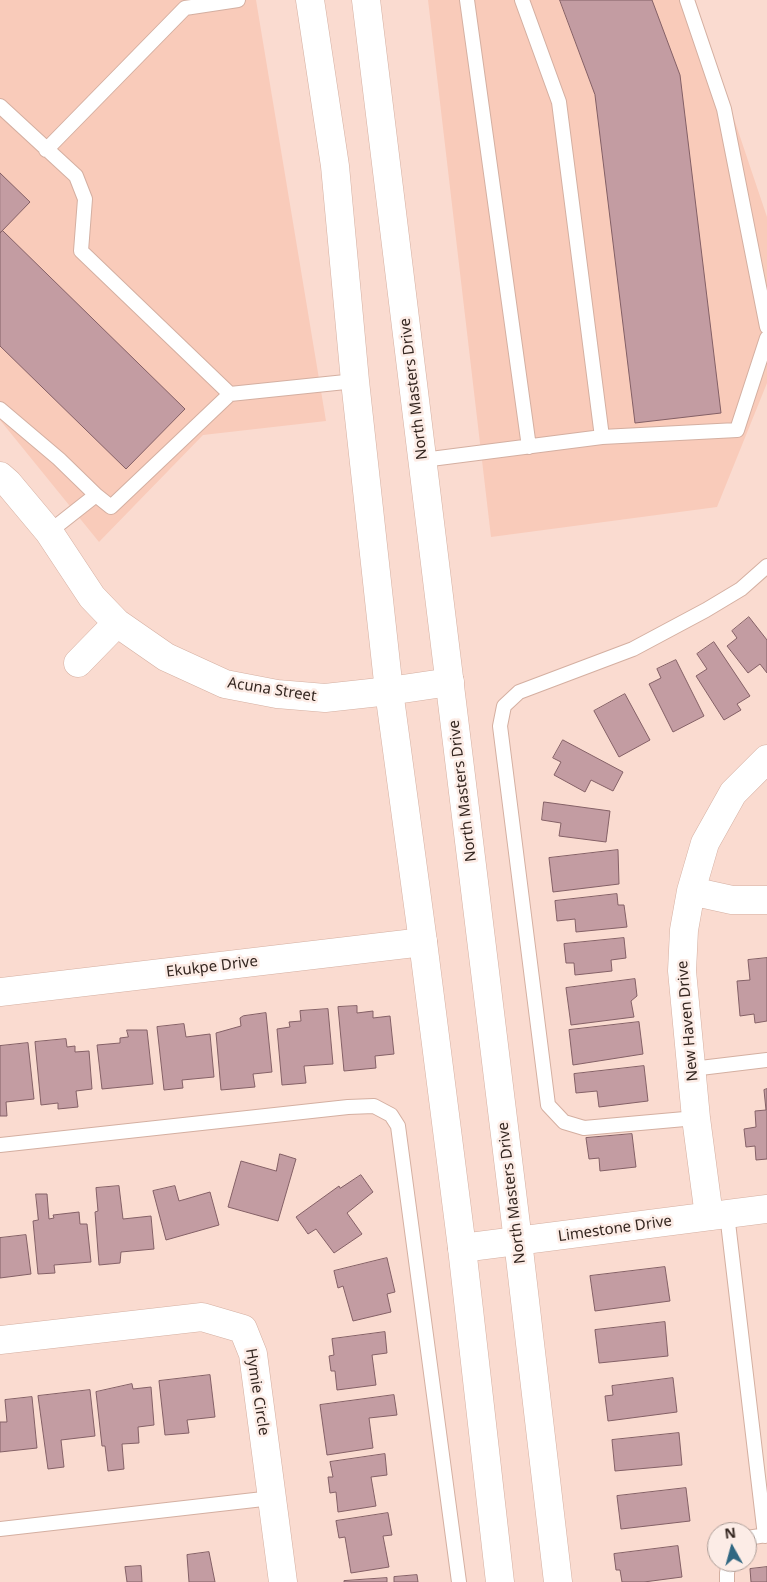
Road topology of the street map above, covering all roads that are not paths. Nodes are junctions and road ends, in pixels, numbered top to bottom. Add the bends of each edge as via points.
1 (238, 0) edge
2 (310, 0) edge
3 (366, 0) edge
4 (468, 0) edge
5 (522, 0) edge
6 (687, 0) edge
7 (212, 2) edge
8 (0, 106) edge
9 (46, 150) junction
10 (767, 327) edge
11 (767, 338) edge
12 (355, 381) junction
13 (230, 394) junction
14 (0, 409) edge
15 (602, 437) junction
16 (529, 447) junction
17 (423, 460) junction
18 (0, 476) edge
19 (96, 495) junction
20 (49, 532) junction
21 (767, 566) edge
22 (117, 623) junction
23 (78, 663) dead end
24 (450, 682) junction
25 (389, 691) junction
26 (767, 759) edge
27 (691, 890) junction
28 (767, 900) edge
29 (423, 942) junction
30 (0, 992) edge
31 (767, 1060) edge
32 (692, 1069) junction
33 (696, 1118) junction
34 (0, 1145) edge
35 (767, 1209) edge
36 (718, 1215) junction
37 (518, 1241) junction
38 (462, 1248) junction
39 (0, 1340) edge
40 (272, 1498) junction
41 (0, 1529) edge
42 (766, 1536) edge
43 (283, 1582) edge
44 (459, 1582) edge
45 (500, 1582) edge
46 (558, 1582) edge

1 - 7 lane
2 - 12 main road via 335,166
3 - 17 main road, North Masters Drive
4 - 16 lane
5 - 15 lane via 559,102
6 - 10 lane via 724,109
7 - 9 lane via 185,8
8 - 9 lane
9 - 13 lane via 76,176 85,199 81,251
11 - 15 lane via 737,430
12 - 13 lane
12 - 25 main road
13 - 19 lane via 111,507
14 - 19 lane
15 - 16 lane
16 - 17 lane
17 - 24 main road, North Masters Drive
18 - 20 main road, Acuna Street
19 - 20 lane
20 - 22 main road, Acuna Street via 92,597
21 - 33 lane via 741,589 633,649 519,692 504,706 500,726 548,1105 564,1122 584,1128
22 - 23 main road
22 - 25 main road, Acuna Street via 166,657 225,684 277,694 325,698
24 - 25 main road, Acuna Street
24 - 37 main road, North Masters Drive
25 - 29 main road
26 - 27 main road, New Haven Drive via 733,792 705,843
27 - 28 main road via 732,900
27 - 32 main road, New Haven Drive via 684,930 682,971
29 - 30 main road, Ekukpe Drive
29 - 38 main road
31 - 32 lane
32 - 33 main road, New Haven Drive
33 - 36 main road, New Haven Drive
34 - 44 lane via 348,1107 374,1106 392,1115 398,1126
35 - 36 main road, Limestone Drive
36 - 37 main road, Limestone Drive
36 - 42 lane
37 - 38 main road, Limestone Drive
37 - 46 main road, North Masters Drive
38 - 45 main road
39 - 40 main road, Hymie Circle via 202,1317 243,1329 253,1354
40 - 41 lane
40 - 43 main road, Hymie Circle

